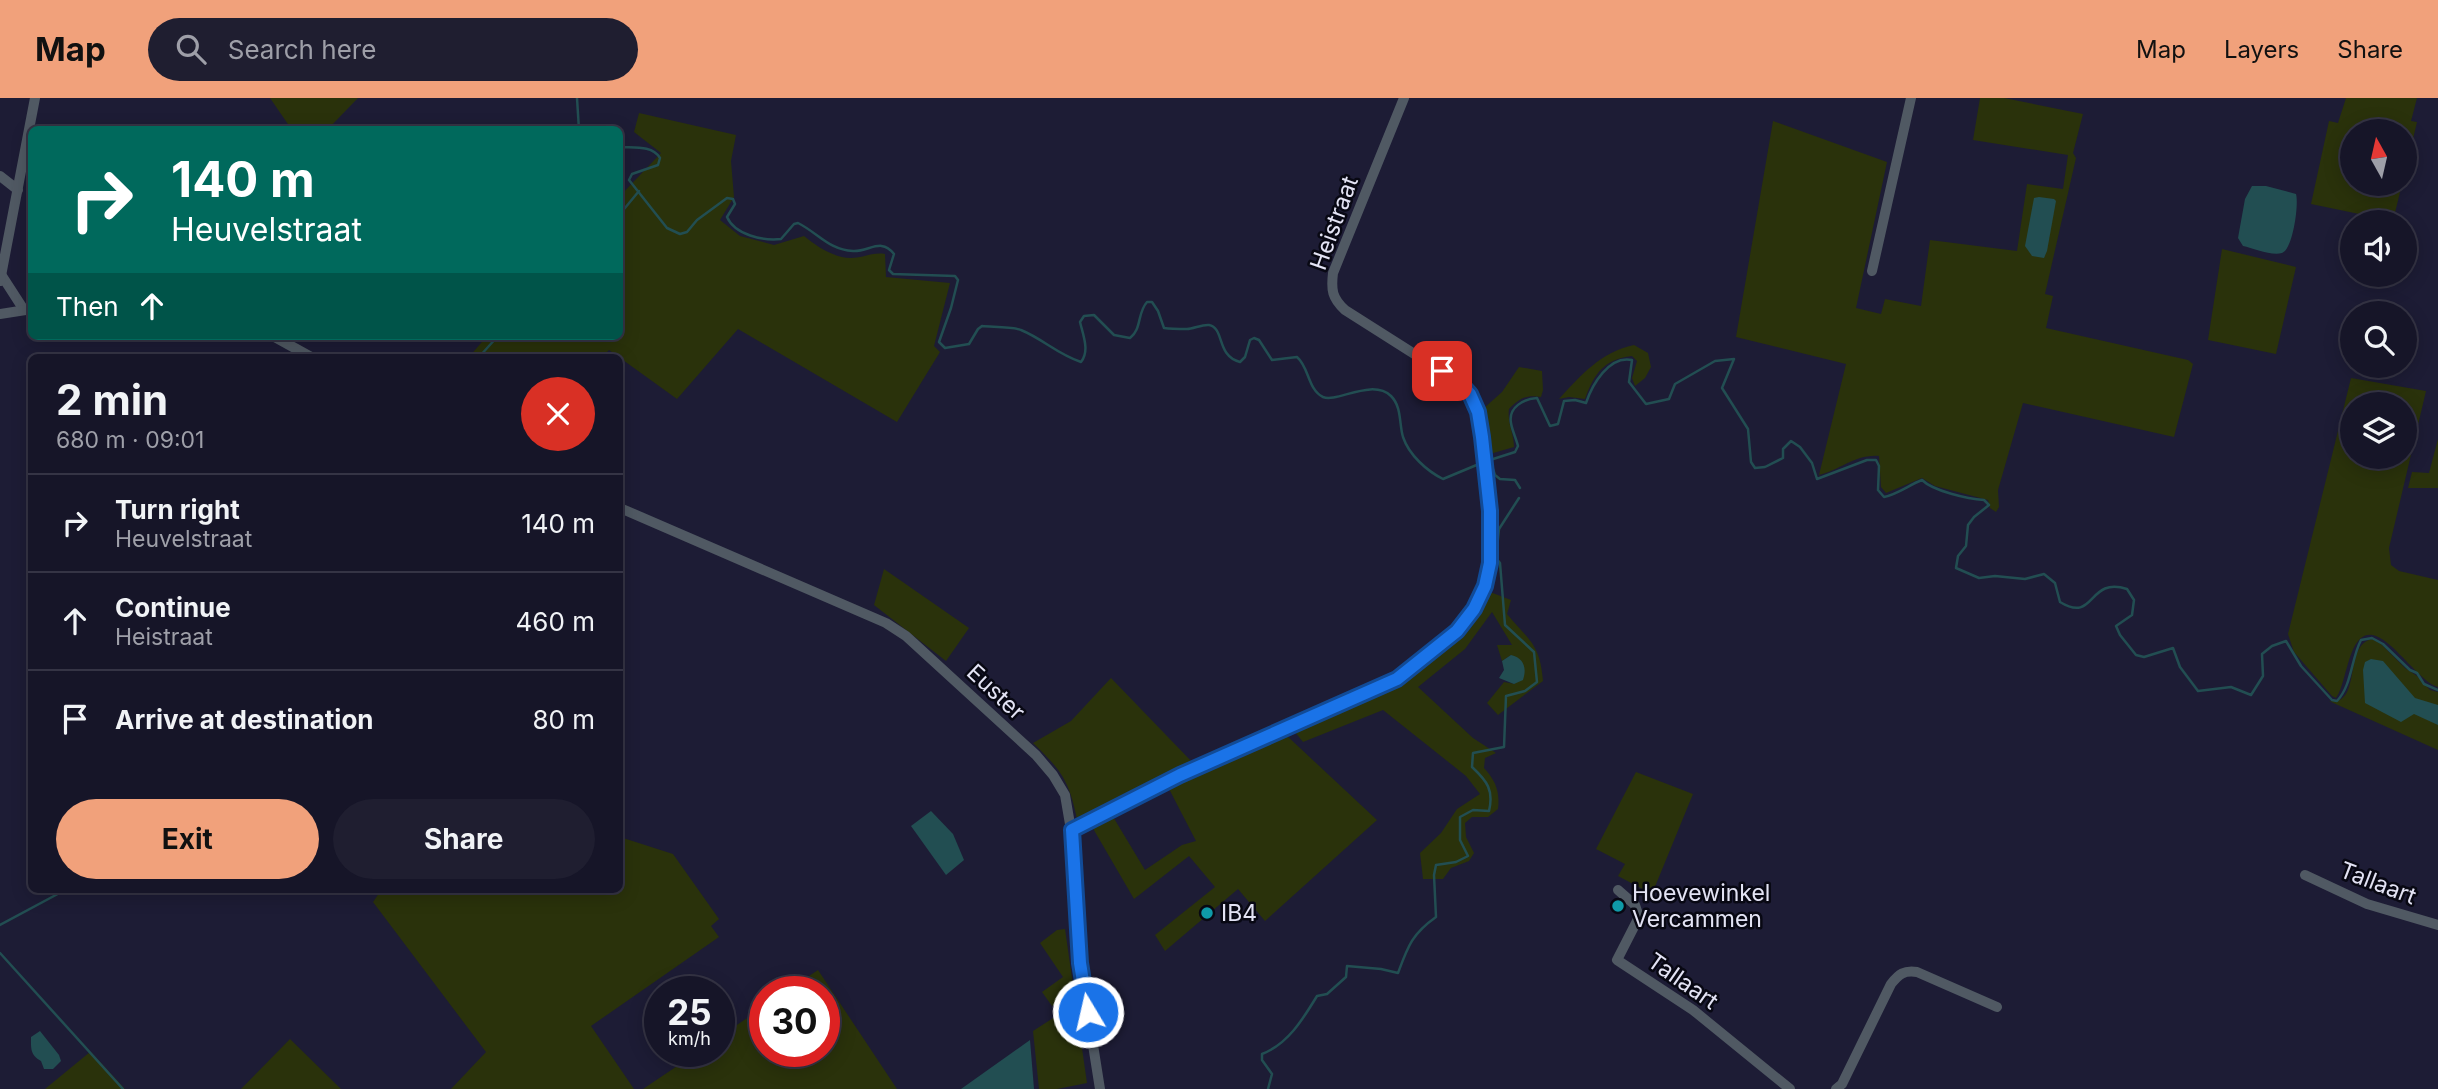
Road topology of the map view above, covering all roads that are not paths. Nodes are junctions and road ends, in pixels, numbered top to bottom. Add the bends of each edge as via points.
1 (35, 98) edge
2 (1404, 98) edge
3 (1911, 98) edge
4 (30, 126) edge
5 (28, 136) edge
6 (0, 176) edge
7 (18, 190) junction
8 (1872, 271) dead end
9 (1, 279) edge
10 (28, 309) edge
11 (0, 314) edge
12 (281, 340) edge
13 (306, 354) edge
14 (623, 509) edge
15 (1072, 830) junction
16 (2305, 875) dead end
17 (1618, 890) dead end
18 (2438, 925) edge
19 (1997, 1007) dead end
20 (1100, 1089) edge
21 (1790, 1089) edge
22 (1836, 1089) edge

1 - 4 street
2 - 15 street, Heistraat via 1333,274 1331,290 1345,310 1460,383 1470,394 1478,412 1490,511 1485,586 1457,631 1397,679 1180,775
3 - 8 street
5 - 7 street
6 - 7 street
7 - 9 street
9 - 10 street
10 - 11 street
12 - 13 street
14 - 15 street, Euster via 861,610 906,636 1037,755 1065,795
15 - 20 street, Euster via 1080,963
16 - 18 street, Tallaart via 2367,904
17 - 21 street, Tallaart via 1635,905 1639,917 1617,960 1693,1010
19 - 22 street via 1917,972 1899,975

